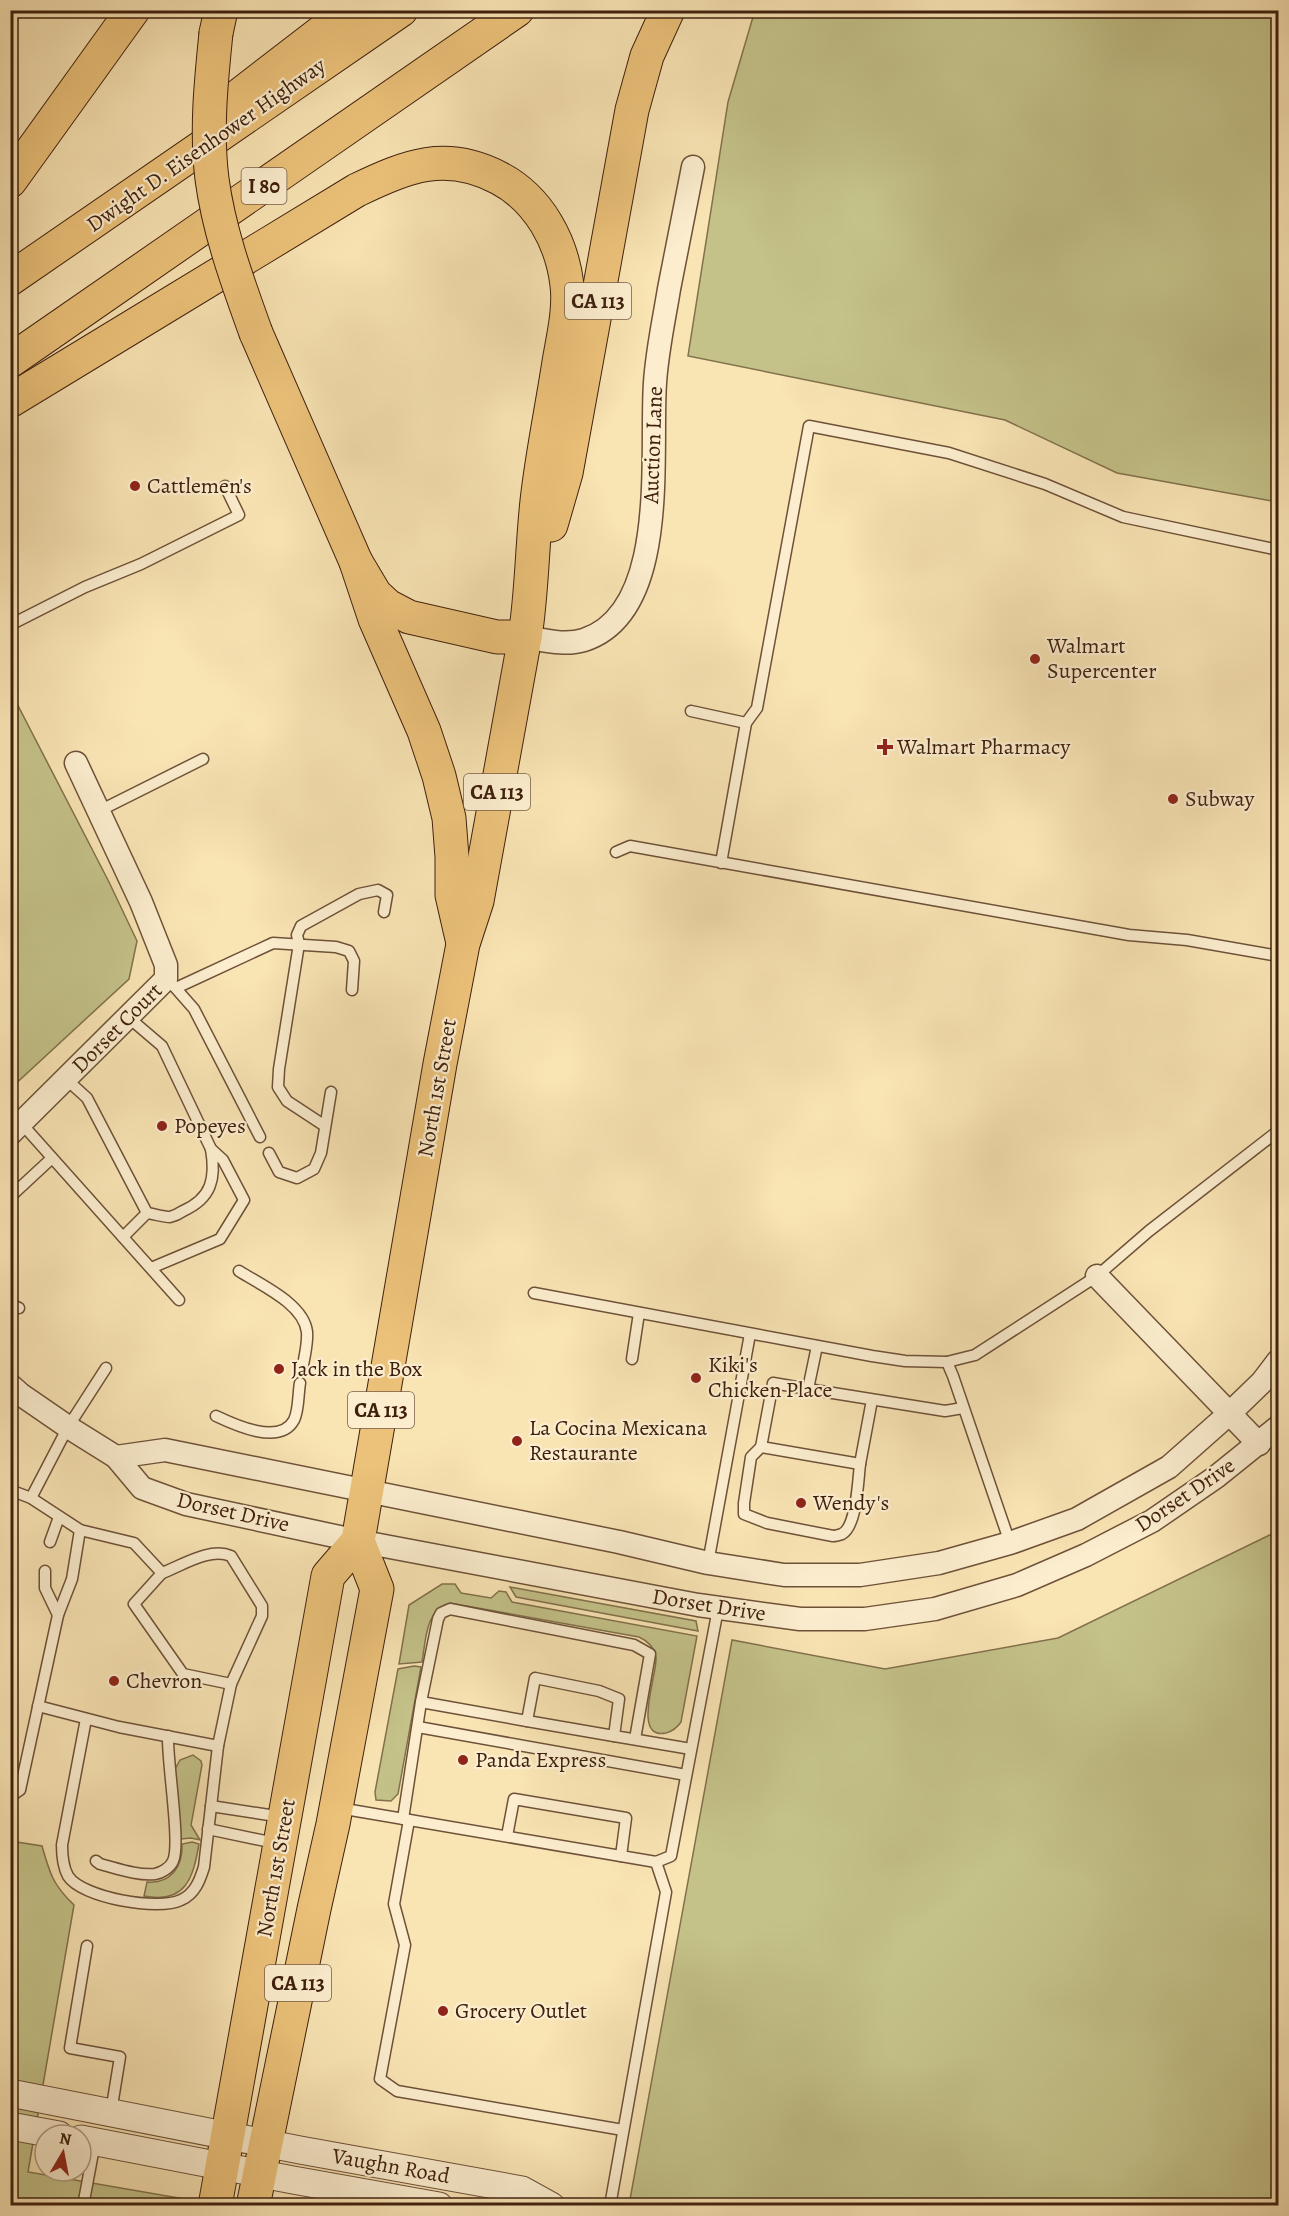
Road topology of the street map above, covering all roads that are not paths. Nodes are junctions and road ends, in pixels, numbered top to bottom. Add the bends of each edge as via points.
1 (133, 10) edge
2 (350, 10) edge
3 (401, 10) edge
4 (517, 10) edge
5 (668, 10) edge
6 (218, 22) edge
7 (693, 168) dead end
8 (172, 169) junction
9 (10, 182) edge
10 (10, 279) edge
11 (10, 361) edge
12 (10, 401) edge
13 (225, 486) dead end
14 (1278, 550) edge
15 (356, 562) junction
16 (531, 593) junction
17 (10, 625) edge
18 (525, 637) junction
19 (691, 711) dead end
20 (746, 723) junction
21 (203, 759) dead end
22 (76, 763) dead end
23 (99, 811) junction
24 (616, 852) dead end
25 (721, 863) junction
26 (384, 912) dead end
27 (299, 944) junction
28 (463, 944) junction
29 (1278, 956) edge
30 (171, 984) junction
31 (352, 990) dead end
32 (128, 1017) junction
33 (66, 1079) junction
34 (331, 1092) dead end
35 (325, 1126) junction
36 (16, 1129) edge
37 (1278, 1131) edge
38 (260, 1137) dead end
39 (211, 1149) junction
40 (269, 1153) dead end
41 (52, 1158) junction
42 (10, 1197) edge
43 (147, 1213) junction
44 (123, 1237) junction
45 (151, 1268) junction
46 (239, 1271) dead end
47 (1097, 1276) junction
48 (534, 1293) dead end
49 (179, 1300) dead end
50 (639, 1313) junction
51 (750, 1334) junction
52 (817, 1346) junction
53 (632, 1359) dead end
54 (1278, 1361) edge
55 (946, 1362) junction
56 (106, 1368) dead end
57 (302, 1370) dead end
58 (300, 1383) dead end
59 (10, 1385) edge
60 (808, 1389) junction
61 (872, 1400) junction
62 (963, 1408) junction
63 (1230, 1413) junction
64 (216, 1416) dead end
65 (68, 1427) junction
66 (1278, 1427) edge
67 (1259, 1444) junction
68 (760, 1447) junction
69 (116, 1457) junction
70 (860, 1464) junction
71 (10, 1490) edge
72 (366, 1491) junction
73 (31, 1498) junction
74 (59, 1517) junction
75 (80, 1530) junction
76 (358, 1541) junction
77 (50, 1542) dead end
78 (1010, 1544) junction
79 (708, 1563) junction
80 (45, 1571) dead end
81 (162, 1572) junction
82 (718, 1609) junction
83 (58, 1615) junction
84 (231, 1684) junction
85 (421, 1702) junction
86 (38, 1706) junction
87 (86, 1719) junction
88 (527, 1721) junction
89 (418, 1727) junction
90 (168, 1736) junction
91 (614, 1736) junction
92 (635, 1739) junction
93 (218, 1746) junction
94 (691, 1749) junction
95 (686, 1775) junction
96 (10, 1797) edge
97 (211, 1806) junction
98 (336, 1807) junction
99 (406, 1819) junction
100 (208, 1829) junction
101 (283, 1831) junction
102 (507, 1836) junction
103 (621, 1856) junction
104 (96, 1861) dead end
105 (656, 1862) junction
106 (87, 1946) dead end
107 (10, 2093) edge
108 (111, 2112) junction
109 (10, 2126) edge
110 (33, 2130) edge
111 (623, 2130) junction
112 (93, 2140) edge
113 (225, 2151) junction
114 (262, 2158) junction
115 (85, 2183) edge
116 (83, 2205) edge
117 (215, 2205) edge
118 (253, 2205) edge
119 (439, 2205) edge
120 (551, 2205) edge
121 (609, 2205) edge

1 - 9 main road
2 - 8 main road via 237,97
3 - 8 main road, Dwight D. Eisenhower Highway
4 - 11 main road, I 80
5 - 16 main road, CA 113 via 647,56 632,110 566,473
6 - 15 main road, CA 113, bridge via 209,99 212,179 228,253 256,333
7 - 18 street, Auction Lane via 661,333 655,383 653,500 645,556 633,596 612,625 584,640 558,643
8 - 10 main road, Dwight D. Eisenhower Highway
12 - 16 main road via 357,190 395,171 424,164 455,164 484,170 513,185 542,215 558,246 567,286 565,327 537,501
13 - 17 lane via 238,515
14 - 20 lane via 1123,517 1045,484 949,453 809,426 757,708
15 - 18 main road via 375,594 409,617 497,637
15 - 28 main road, CA 113 via 439,776 449,818 452,895
16 - 18 main road, CA 113
18 - 28 main road, North 1st Street / CA 113 via 477,901
19 - 20 lane
20 - 25 lane
21 - 23 lane
22 - 23 street, Dorset Court
23 - 30 street, Dorset Court via 141,902
24 - 25 lane via 630,846
25 - 29 lane via 1130,935 1187,940
26 - 27 lane via 387,895 378,890 358,894 301,926
27 - 30 lane via 273,943
27 - 31 lane via 349,951 354,961
27 - 35 lane via 278,1087 287,1101
28 - 72 main road, North 1st Street / CA 113
30 - 32 street, Dorset Court
30 - 38 lane via 194,1009
32 - 33 street, Dorset Court
32 - 39 lane via 162,1046
33 - 36 street, Dorset Court
33 - 43 lane via 87,1098
34 - 35 lane
35 - 40 lane via 321,1154 314,1169 297,1178 279,1172
36 - 41 lane
37 - 47 lane
39 - 43 lane via 215,1171 205,1196 192,1208 171,1217
39 - 45 lane via 223,1160 244,1200 220,1239
41 - 42 lane
41 - 44 lane
43 - 44 lane
44 - 45 lane
45 - 49 lane
46 - 57 lane via 293,1306 303,1318 307,1333
47 - 55 lane via 975,1354
47 - 63 street
48 - 50 lane
50 - 51 lane
50 - 53 lane
51 - 52 lane
51 - 79 lane
52 - 55 lane via 905,1361
52 - 60 lane
54 - 63 street, Dorset Drive
55 - 62 lane
56 - 65 lane
58 - 64 lane via 293,1421 279,1432 234,1425
59 - 65 street, Dorset Drive
60 - 61 lane
60 - 68 lane via 773,1383
61 - 62 lane via 945,1411
61 - 70 lane
62 - 78 lane
63 - 67 street
63 - 78 street, Dorset Drive via 1169,1467 1077,1519
65 - 69 street, Dorset Drive
65 - 73 lane
66 - 67 street, Dorset Drive
67 - 82 street, Dorset Drive via 1152,1521 1017,1585 935,1609 865,1619 800,1619
68 - 70 lane
68 - 70 lane via 752,1457 744,1514 767,1523 833,1536 848,1529 853,1517
69 - 72 street, Dorset Drive via 165,1450
69 - 76 street, Dorset Drive via 142,1488 186,1504
71 - 73 lane
72 - 76 main road, North 1st Street / CA 113
72 - 79 street, Dorset Drive
73 - 74 lane
74 - 75 lane
74 - 77 lane
75 - 81 lane via 134,1543
75 - 83 lane via 72,1579
76 - 82 street, Dorset Drive
76 - 98 main road, North 1st Street / CA 113 via 377,1589
76 - 101 main road, North 1st Street / CA 113 via 328,1576
78 - 79 street, Dorset Drive via 939,1563 860,1575 784,1575
80 - 83 lane via 45,1588
81 - 84 lane via 134,1604 183,1674
81 - 84 lane via 213,1553 224,1553 231,1556 262,1606 262,1616
82 - 94 lane
83 - 86 lane
84 - 93 lane
85 - 88 lane
85 - 89 lane
85 - 92 lane via 438,1619 450,1609 634,1645 650,1654
86 - 87 lane
86 - 96 lane via 20,1790
87 - 90 lane
87 - 100 lane via 62,1845 68,1876 76,1885 91,1893 148,1904 166,1905 182,1900 199,1882
88 - 91 lane
88 - 91 lane via 535,1678 599,1691 619,1700
89 - 95 lane
89 - 99 lane
90 - 93 lane
90 - 104 lane via 174,1861 158,1874
91 - 92 lane
92 - 94 lane
93 - 97 lane
94 - 95 lane
95 - 105 lane via 670,1856
97 - 100 lane
97 - 101 lane
98 - 99 lane
98 - 114 main road, North 1st Street / CA 113
99 - 102 lane
99 - 111 lane via 394,1904 405,1945 380,2079 397,2091
100 - 101 lane
101 - 113 main road, North 1st Street / CA 113
102 - 103 lane
102 - 103 lane via 514,1799 626,1818
103 - 105 lane
105 - 111 lane via 666,1892
106 - 108 lane via 70,2048 120,2057
107 - 108 street
108 - 113 street
109 - 110 street
111 - 121 lane
112 - 113 street
113 - 114 street, Vaughn Road
113 - 117 main road, North 1st Street / CA 113
114 - 118 main road, North 1st Street / CA 113
114 - 119 street, Vaughn Road
114 - 120 street, Vaughn Road via 522,2190
115 - 116 lane

